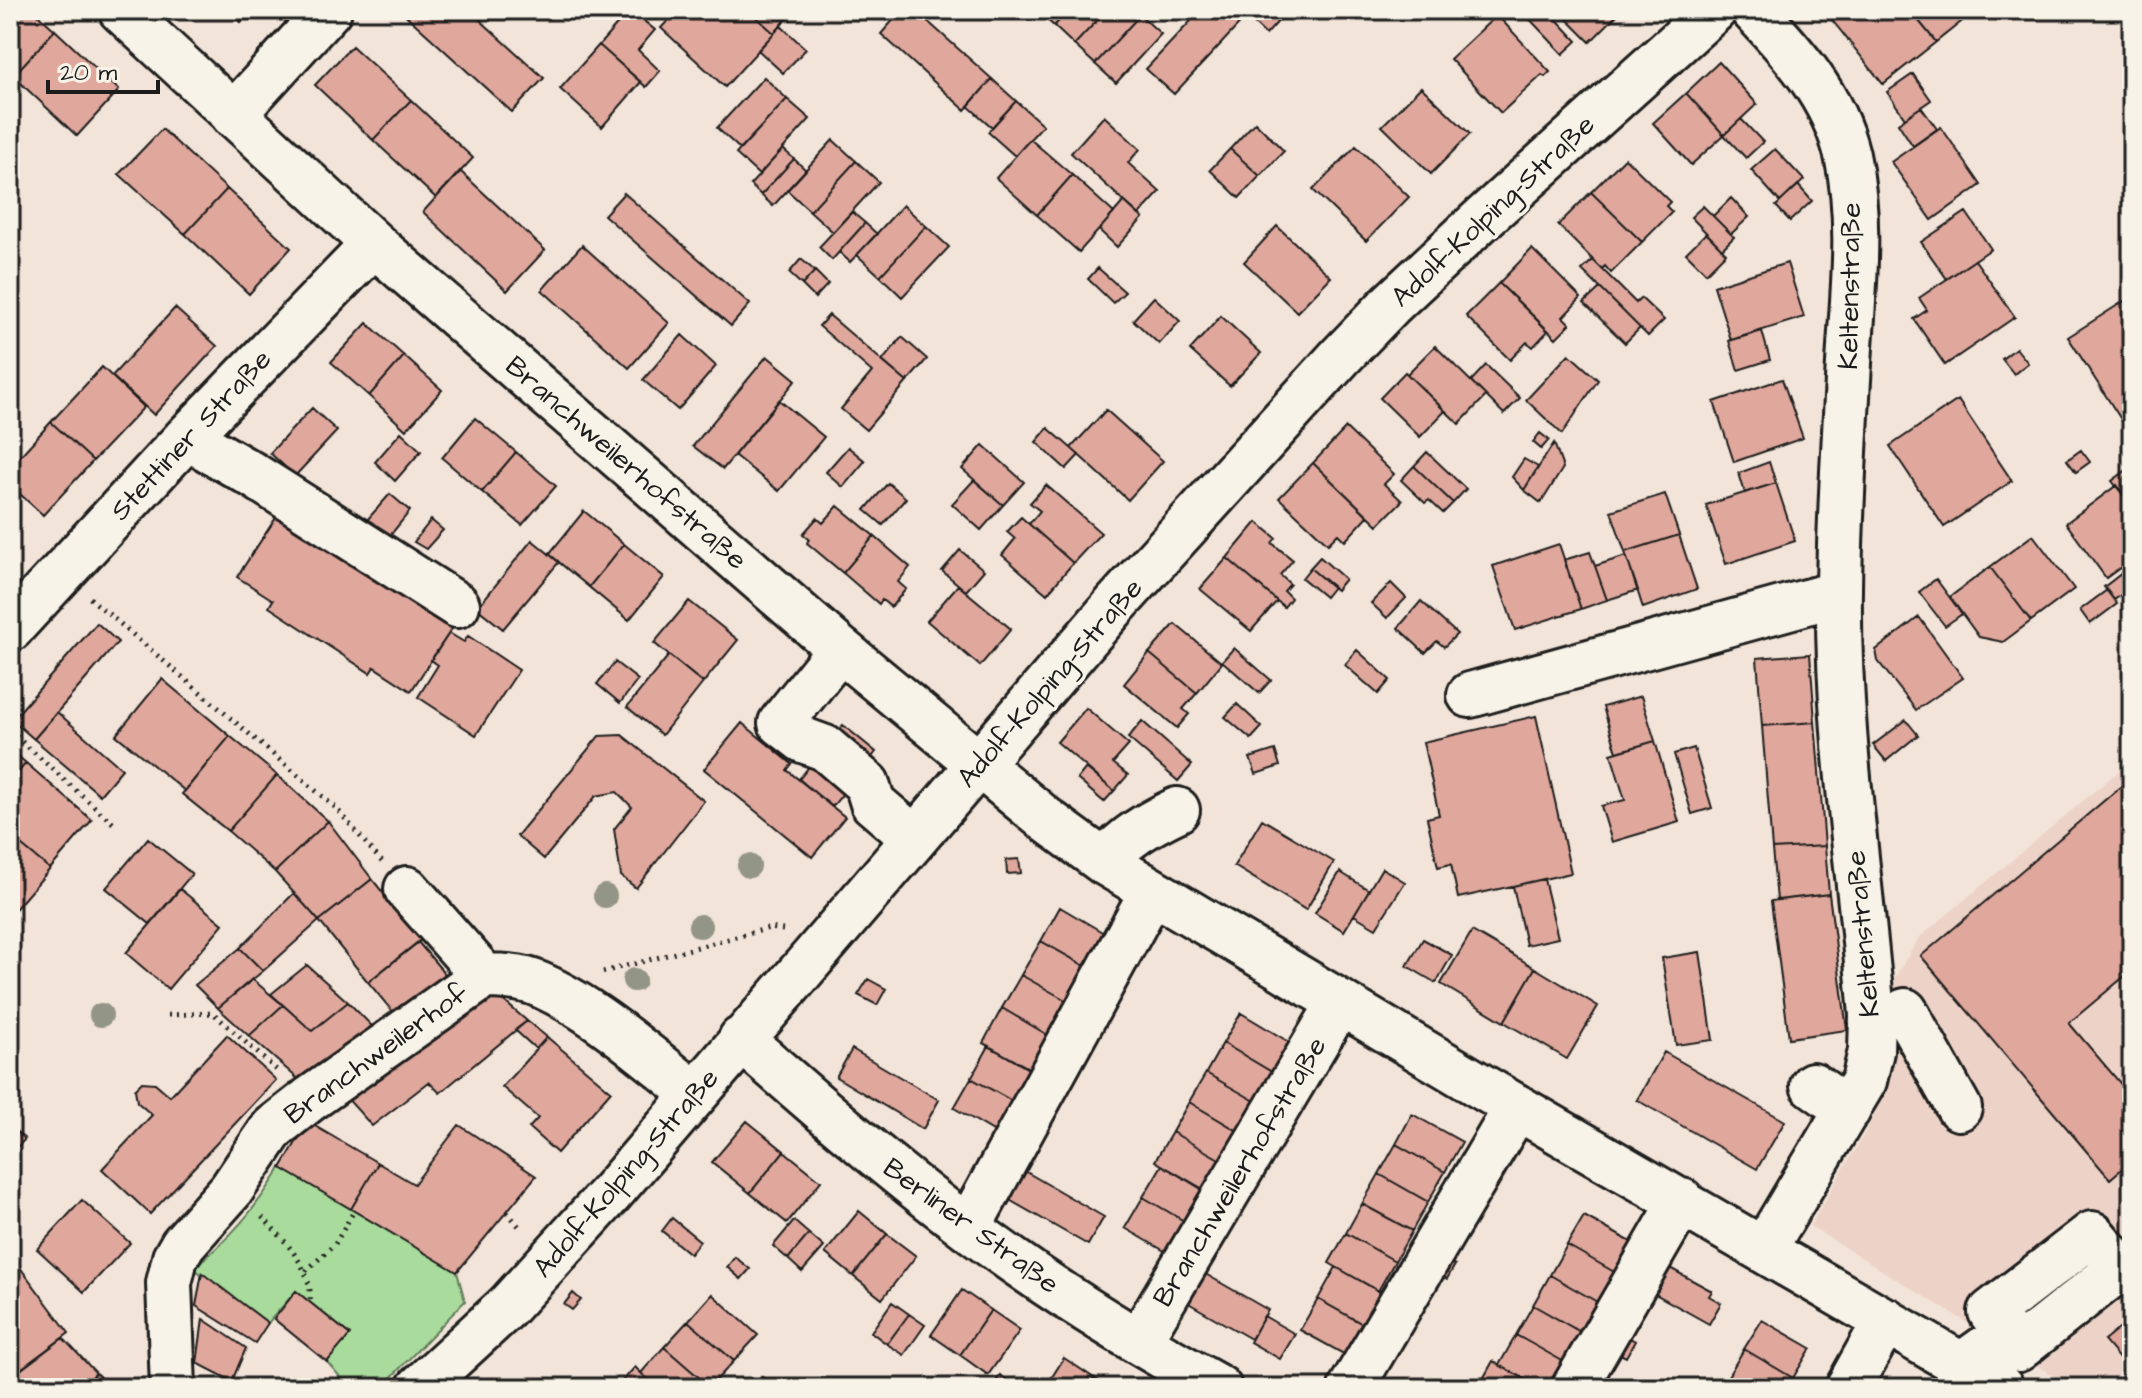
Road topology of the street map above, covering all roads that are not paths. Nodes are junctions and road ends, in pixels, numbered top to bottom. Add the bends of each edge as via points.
1 (121, 10) edge
2 (329, 10) edge
3 (1753, 10) edge
4 (1708, 12) edge
5 (233, 115) junction
6 (374, 244) junction
7 (187, 437) junction
8 (1839, 593) junction
9 (457, 605) dead end
10 (10, 629) edge
11 (840, 649) junction
12 (1470, 695) dead end
13 (979, 765) junction
14 (1177, 810) dead end
15 (914, 838) junction
16 (1104, 862) junction
17 (407, 889) road end
18 (1152, 892) junction
19 (484, 976) junction
20 (1340, 1002) junction
21 (1905, 1011) dead end
22 (741, 1039) junction
23 (1813, 1085) dead end
24 (695, 1094) junction
25 (1517, 1107) junction
26 (1959, 1108) dead end
27 (1848, 1110) junction
28 (1682, 1201) junction
29 (968, 1228) junction
30 (1764, 1249) junction
31 (1886, 1320) junction
32 (2006, 1333) dead end
33 (1139, 1341) junction
34 (1963, 1364) junction
35 (173, 1388) edge
36 (419, 1388) edge
37 (1219, 1388) edge
38 (1351, 1388) edge
39 (1574, 1388) edge
40 (1848, 1388) edge
41 (2001, 1388) edge

1 - 5 street, Branchweilerhofstraße
2 - 5 street
3 - 8 street, Keltenstraße via 1807,70 1831,109 1851,180 1854,277
4 - 13 street, Adolf-Kolping-Straße via 1381,314 1158,557
5 - 6 street, Branchweilerhofstraße
6 - 7 street, Stettiner Straße
6 - 11 street, Branchweilerhofstraße
7 - 9 street
7 - 10 street, Stettiner Straße
8 - 12 street via 1706,647
8 - 27 street, Keltenstraße via 1840,682 1872,1015 1864,1081
11 - 13 street, Branchweilerhofstraße
11 - 15 street via 781,723 825,748 867,784 873,803
13 - 15 street, Adolf-Kolping-Straße
13 - 16 street, Branchweilerhofstraße
14 - 16 street via 1141,827
15 - 22 street, Adolf-Kolping-Straße
16 - 18 street, Branchweilerhofstraße
17 - 19 street, Branchweilerhof
18 - 20 street, Branchweilerhofstraße
18 - 29 street
19 - 24 street, Branchweilerhof via 530,981 560,995
19 - 35 street, Branchweilerhof via 273,1128 231,1190 183,1244 169,1283
20 - 25 street, Branchweilerhofstraße
20 - 33 street, Branchweilerhofstraße
21 - 26 street
22 - 24 street, Adolf-Kolping-Straße
22 - 29 street, Berliner Straße via 852,1137
23 - 27 street
24 - 36 street, Adolf-Kolping-Straße via 549,1263
25 - 28 street, Branchweilerhofstraße
25 - 38 street
27 - 30 street, Keltenstraße
28 - 30 street, Branchweilerhofstraße
28 - 39 street
29 - 33 street, Berliner Straße
30 - 31 street, Branchweilerhofstraße
31 - 34 street, Branchweilerhofstraße
31 - 40 street
32 - 34 street
33 - 37 street, Berliner Straße
34 - 41 street, Branchweilerhofstraße

